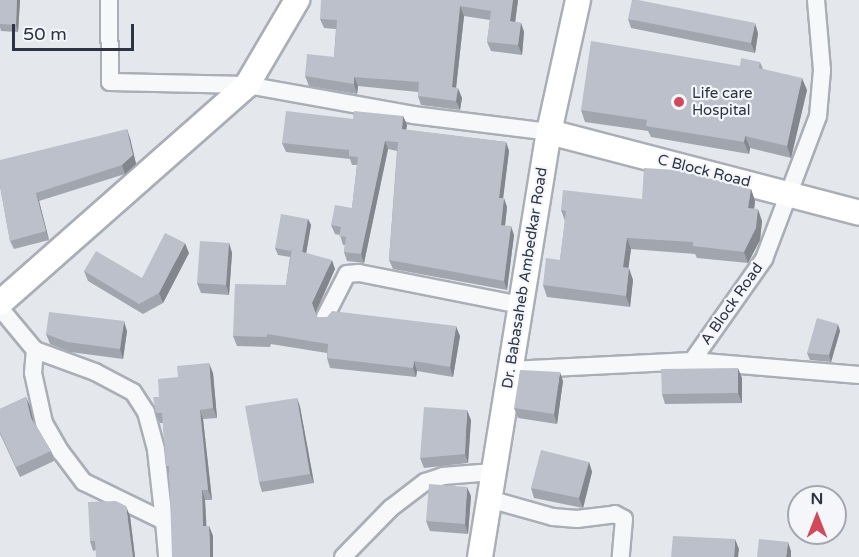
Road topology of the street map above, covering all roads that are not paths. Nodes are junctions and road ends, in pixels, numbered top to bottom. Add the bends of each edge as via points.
1 (109, 0) edge
2 (297, 0) edge
3 (578, 0) edge
4 (588, 0) edge
5 (816, 0) edge
6 (247, 86) junction
7 (556, 134) junction
8 (790, 193) junction
9 (859, 213) edge
10 (0, 303) edge
11 (520, 305) junction
12 (0, 308) edge
13 (325, 318) edge
14 (35, 350) junction
15 (692, 361) junction
16 (517, 370) junction
17 (859, 375) edge
18 (493, 472) junction
19 (495, 500) junction
20 (164, 521) junction
21 (167, 557) edge
22 (343, 557) edge
23 (480, 557) edge
24 (491, 557) edge
25 (621, 557) edge

1 - 6 street via 110,82
2 - 6 main road
3 - 7 main road, Dr. Babasaheb Ambedkar Road
4 - 7 main road, Dr. Babasaheb Ambedkar Road
5 - 8 street, A Block Road via 822,70 818,116
6 - 7 street via 413,115
6 - 10 main road
7 - 8 main road, C Block Road
7 - 11 main road, Dr. Babasaheb Ambedkar Road
7 - 16 main road, Dr. Babasaheb Ambedkar Road
8 - 9 main road, C Block Road
8 - 15 street, A Block Road via 764,259
11 - 13 street via 359,273 347,274
11 - 16 main road, Dr. Babasaheb Ambedkar Road
12 - 14 street
14 - 20 street via 33,373 44,423 61,452 84,482
14 - 20 street via 95,372 133,392 147,412 156,450
15 - 16 street, A Block Road
15 - 17 street
16 - 18 main road, Dr. Babasaheb Ambedkar Road
16 - 19 main road, Dr. Babasaheb Ambedkar Road
18 - 19 main road, Dr. Babasaheb Ambedkar Road
18 - 22 street via 443,476 425,482 391,508
19 - 23 main road, Dr. Babasaheb Ambedkar Road
19 - 24 main road, Dr. Babasaheb Ambedkar Road
19 - 25 street via 553,517 577,519 615,514 624,519
20 - 21 street

